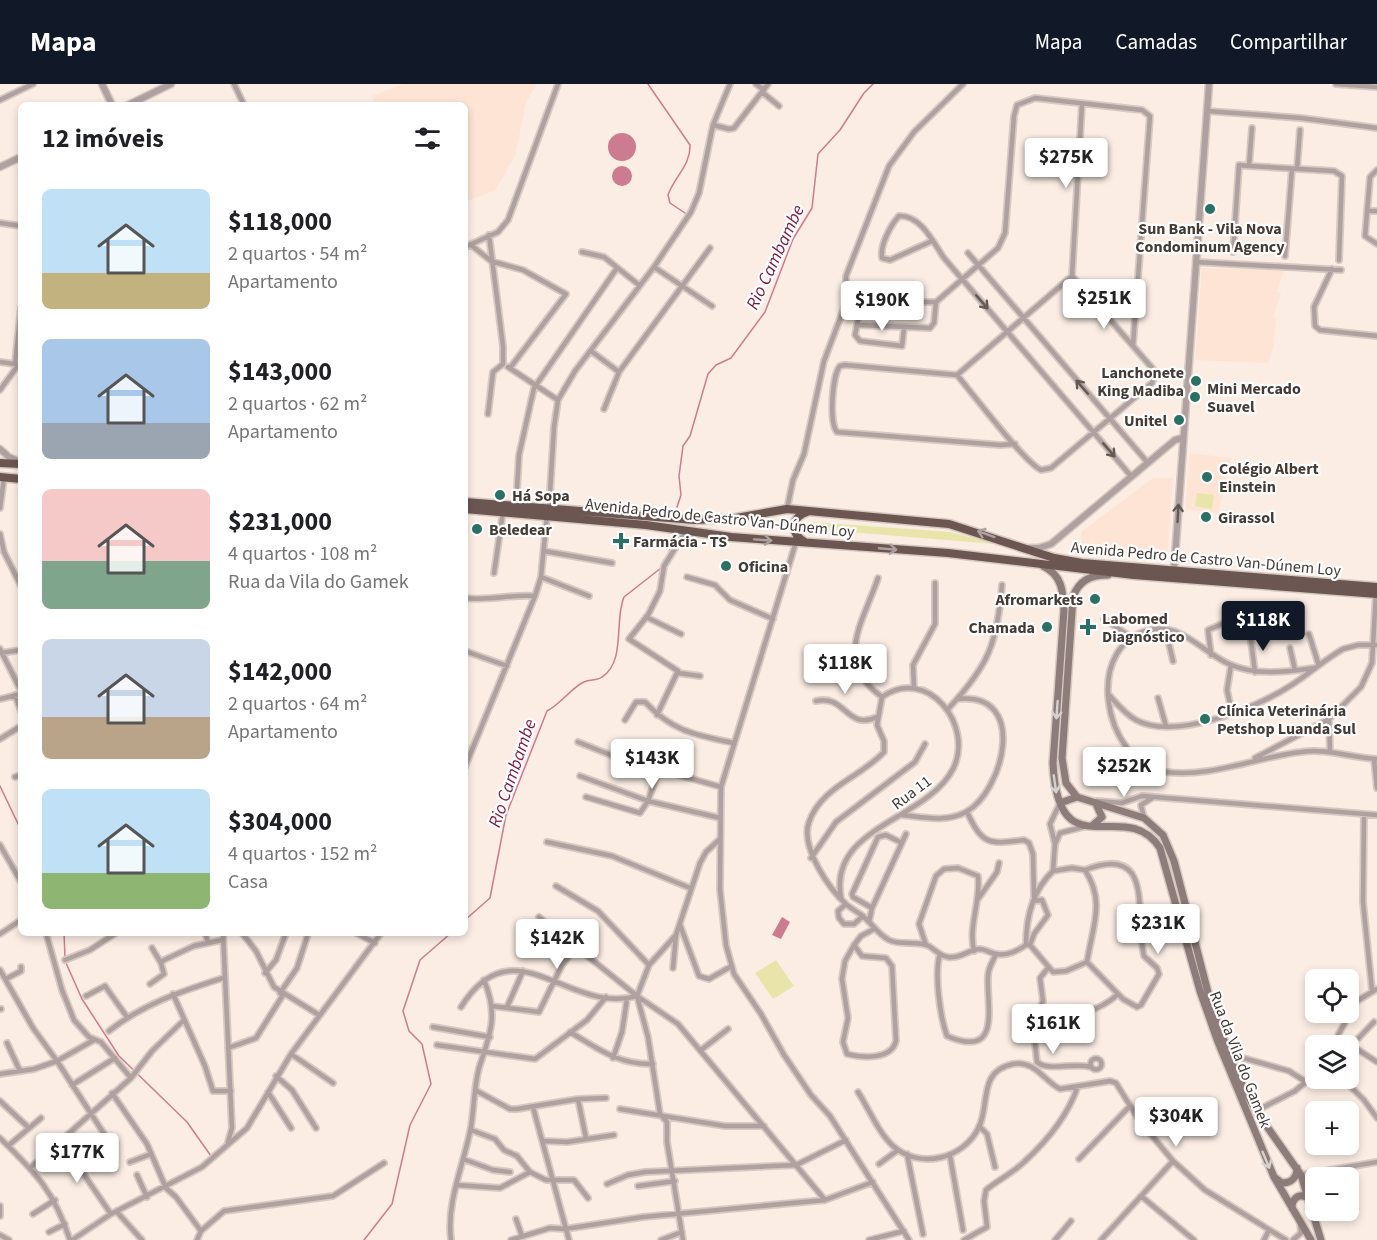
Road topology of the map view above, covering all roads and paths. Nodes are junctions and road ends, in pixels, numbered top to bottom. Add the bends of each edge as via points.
1 (33, 84) edge
2 (102, 84) edge
3 (234, 84) edge
4 (558, 84) edge
5 (756, 84) edge
6 (768, 84) edge
7 (963, 84) edge
8 (1209, 84) edge
9 (1336, 84) edge
10 (167, 85) edge
11 (728, 85) edge
12 (1364, 85) edge
13 (1377, 87) edge
14 (763, 91) junction
15 (0, 100) edge
16 (111, 102) edge
17 (134, 102) edge
18 (243, 102) edge
19 (1082, 104) junction
20 (779, 106) dead end
21 (1207, 111) junction
22 (713, 125) junction
23 (1252, 128) dead end
24 (1377, 128) edge
25 (1300, 130) dead end
26 (18, 158) edge
27 (1249, 166) junction
28 (0, 167) edge
29 (1295, 169) junction
30 (1377, 170) edge
31 (1367, 211) junction
32 (1377, 211) edge
33 (0, 223) edge
34 (18, 225) edge
35 (489, 236) junction
36 (932, 241) junction
37 (1377, 244) edge
38 (468, 246) edge
39 (710, 248) dead end
40 (582, 252) dead end
41 (1233, 252) dead end
42 (968, 253) dead end
43 (1285, 256) dead end
44 (1339, 260) dead end
45 (492, 261) junction
46 (1196, 262) junction
47 (978, 265) junction
48 (654, 267) junction
49 (617, 268) junction
50 (1332, 269) junction
51 (1341, 270) dead end
52 (1072, 276) junction
53 (963, 280) junction
54 (639, 285) junction
55 (684, 286) junction
56 (936, 302) junction
57 (712, 306) dead end
58 (1024, 318) junction
59 (857, 325) junction
60 (904, 328) junction
61 (1008, 332) junction
62 (1377, 336) edge
63 (1132, 346) junction
64 (591, 351) junction
65 (0, 362) edge
66 (18, 364) edge
67 (503, 364) junction
68 (510, 368) junction
69 (619, 372) junction
70 (957, 375) junction
71 (536, 385) junction
72 (0, 390) edge
73 (558, 400) junction
74 (604, 409) dead end
75 (488, 414) dead end
76 (1110, 419) junction
77 (1094, 432) junction
78 (1182, 438) junction
79 (1015, 444) junction
80 (0, 449) edge
81 (18, 462) edge
82 (0, 463) edge
83 (18, 463) edge
84 (1148, 463) junction
85 (1131, 476) junction
86 (2, 478) edge
87 (18, 479) edge
88 (468, 502) edge
89 (516, 506) junction
90 (0, 508) edge
91 (468, 509) edge
92 (787, 509) junction
93 (503, 512) junction
94 (548, 512) junction
95 (810, 512) junction
96 (646, 521) junction
97 (685, 530) junction
98 (0, 534) edge
99 (796, 542) junction
100 (809, 542) junction
101 (1012, 544) junction
102 (544, 551) junction
103 (1029, 562) junction
104 (612, 563) dead end
105 (1174, 571) junction
106 (494, 573) dead end
107 (1117, 574) junction
108 (541, 577) junction
109 (687, 577) dead end
110 (878, 578) dead end
111 (18, 580) edge
112 (935, 583) dead end
113 (1002, 585) dead end
114 (1377, 591) edge
115 (535, 596) junction
116 (589, 596) dead end
117 (468, 598) edge
118 (646, 617) junction
119 (773, 619) junction
120 (1104, 619) dead end
121 (1222, 624) dead end
122 (1166, 631) junction
123 (681, 634) dead end
124 (1250, 634) dead end
125 (1309, 634) dead end
126 (1131, 638) junction
127 (1376, 644) edge
128 (1290, 648) dead end
129 (18, 650) edge
130 (1, 652) edge
131 (468, 652) edge
132 (1211, 655) junction
133 (1173, 662) dead end
134 (1231, 665) junction
135 (1316, 665) junction
136 (507, 666) junction
137 (1295, 670) junction
138 (1255, 672) junction
139 (678, 673) junction
140 (700, 676) dead end
141 (914, 688) junction
142 (18, 691) edge
143 (18, 693) edge
144 (1109, 695) junction
145 (882, 697) junction
146 (1158, 698) dead end
147 (0, 699) edge
148 (957, 699) junction
149 (816, 700) dead end
150 (948, 709) junction
151 (1232, 713) junction
152 (657, 715) junction
153 (877, 717) junction
154 (1329, 719) junction
155 (625, 720) dead end
156 (1166, 726) junction
157 (18, 728) edge
158 (0, 739) edge
159 (578, 742) dead end
160 (734, 743) junction
161 (925, 744) dead end
162 (1330, 751) junction
163 (468, 759) edge
164 (1375, 759) edge
165 (1252, 760) junction
166 (659, 769) junction
167 (580, 776) dead end
168 (721, 787) junction
169 (1377, 788) edge
170 (586, 797) dead end
171 (1077, 797) junction
172 (1155, 798) junction
173 (648, 801) junction
174 (1060, 803) junction
175 (1096, 805) junction
176 (967, 812) junction
177 (1364, 814) junction
178 (902, 815) junction
179 (1377, 815) edge
180 (720, 818) junction
181 (1144, 818) junction
182 (1091, 826) junction
183 (906, 834) dead end
184 (720, 839) junction
185 (547, 842) dead end
186 (902, 843) junction
187 (1055, 844) junction
188 (0, 845) edge
189 (811, 858) junction
190 (999, 863) dead end
191 (1085, 870) junction
192 (1053, 871) junction
193 (18, 877) edge
194 (556, 886) dead end
195 (690, 888) junction
196 (841, 898) junction
197 (1033, 899) junction
198 (977, 900) junction
199 (846, 904) junction
200 (872, 908) junction
201 (539, 917) dead end
202 (866, 919) junction
203 (18, 922) edge
204 (680, 924) junction
205 (874, 928) junction
206 (0, 934) edge
207 (676, 935) junction
208 (47, 936) edge
209 (111, 936) edge
210 (206, 936) edge
211 (223, 936) edge
212 (244, 936) edge
213 (285, 936) edge
214 (307, 936) edge
215 (362, 936) edge
216 (379, 936) edge
217 (222, 940) junction
218 (208, 942) junction
219 (375, 943) junction
220 (855, 945) junction
221 (926, 945) junction
222 (1028, 945) junction
223 (577, 947) junction
224 (152, 948) dead end
225 (974, 951) junction
226 (940, 954) junction
227 (996, 954) junction
228 (65, 960) dead end
229 (1087, 962) junction
230 (161, 963) junction
231 (649, 964) junction
232 (21, 967) dead end
233 (730, 967) junction
234 (673, 968) dead end
235 (1047, 968) junction
236 (0, 970) edge
237 (524, 971) junction
238 (265, 973) junction
239 (223, 978) junction
240 (6, 979) junction
241 (484, 980) junction
242 (555, 981) junction
243 (150, 984) dead end
244 (1374, 990) edge
245 (173, 994) junction
246 (282, 994) junction
247 (1118, 994) junction
248 (86, 996) dead end
249 (637, 996) junction
250 (606, 997) junction
251 (627, 999) junction
252 (492, 1006) junction
253 (461, 1007) dead end
254 (507, 1007) junction
255 (319, 1015) junction
256 (127, 1017) junction
257 (1037, 1017) junction
258 (184, 1020) junction
259 (1374, 1022) dead end
260 (433, 1027) dead end
261 (728, 1029) dead end
262 (109, 1031) dead end
263 (570, 1032) junction
264 (1338, 1035) edge
265 (490, 1037) junction
266 (1359, 1038) edge
267 (95, 1040) junction
268 (7, 1043) dead end
269 (437, 1046) dead end
270 (228, 1048) junction
271 (701, 1050) junction
272 (1359, 1051) edge
273 (291, 1054) junction
274 (486, 1054) junction
275 (1229, 1054) junction
276 (115, 1058) junction
277 (613, 1058) junction
278 (57, 1061) junction
279 (1377, 1062) edge
280 (653, 1064) junction
281 (1091, 1067) dead end
282 (20, 1071) junction
283 (0, 1074) edge
284 (276, 1076) junction
285 (131, 1078) junction
286 (1305, 1082) edge
287 (333, 1083) dead end
288 (1305, 1084) edge
289 (72, 1085) junction
290 (1078, 1086) junction
291 (1353, 1089) edge
292 (231, 1091) junction
293 (477, 1091) junction
294 (268, 1092) junction
295 (858, 1092) dead end
296 (112, 1093) junction
297 (606, 1098) dead end
298 (578, 1099) junction
299 (0, 1101) edge
300 (533, 1107) junction
301 (1130, 1107) junction
302 (620, 1109) dead end
303 (1256, 1111) junction
304 (90, 1114) junction
305 (660, 1114) junction
306 (41, 1118) dead end
307 (1377, 1118) edge
308 (764, 1126) junction
309 (979, 1126) junction
310 (29, 1128) junction
311 (291, 1128) dead end
312 (316, 1128) dead end
313 (471, 1130) junction
314 (614, 1135) dead end
315 (0, 1138) edge
316 (586, 1138) junction
317 (846, 1140) junction
318 (61, 1141) junction
319 (544, 1141) junction
320 (228, 1143) junction
321 (8, 1146) junction
322 (106, 1147) dead end
323 (898, 1150) junction
324 (151, 1154) junction
325 (907, 1154) junction
326 (950, 1156) junction
327 (463, 1159) junction
328 (1079, 1159) dead end
329 (1173, 1161) junction
330 (130, 1162) dead end
331 (1377, 1162) edge
332 (384, 1163) dead end
333 (879, 1164) dead end
334 (796, 1165) junction
335 (1296, 1166) junction
336 (994, 1167) dead end
337 (30, 1168) junction
338 (673, 1169) junction
339 (510, 1172) dead end
340 (530, 1172) junction
341 (136, 1175) dead end
342 (1301, 1175) junction
343 (1274, 1177) junction
344 (555, 1181) junction
345 (675, 1181) junction
346 (873, 1182) junction
347 (607, 1184) dead end
348 (456, 1185) junction
349 (1305, 1185) edge
350 (638, 1186) dead end
351 (166, 1188) junction
352 (1141, 1196) junction
353 (1305, 1196) edge
354 (147, 1197) junction
355 (588, 1198) dead end
356 (55, 1200) junction
357 (825, 1200) junction
358 (0, 1206) edge
359 (1293, 1211) junction
360 (117, 1212) junction
361 (33, 1214) dead end
362 (111, 1215) junction
363 (680, 1215) junction
364 (0, 1216) edge
365 (516, 1219) dead end
366 (1071, 1221) dead end
367 (1299, 1221) junction
368 (1316, 1221) edge
369 (65, 1224) junction
370 (565, 1229) junction
371 (963, 1230) dead end
372 (1269, 1230) junction
373 (201, 1231) junction
374 (904, 1231) junction
375 (49, 1232) dead end
376 (682, 1232) junction
377 (923, 1234) dead end
378 (0, 1235) edge
379 (522, 1236) junction
380 (9, 1240) edge
381 (71, 1240) edge
382 (142, 1240) edge
383 (197, 1240) edge
384 (451, 1240) edge
385 (511, 1240) edge
386 (569, 1240) edge
387 (661, 1240) edge
388 (683, 1240) edge
389 (869, 1240) edge
390 (909, 1240) edge
391 (964, 1240) edge
392 (1055, 1240) edge
393 (1101, 1240) edge
394 (1194, 1240) edge
395 (1264, 1240) edge
396 (1288, 1240) edge
397 (1311, 1240) edge
398 (1321, 1240) edge

1 - 15 street
2 - 16 street
3 - 18 street
4 - 35 street via 508,220 502,229
5 - 14 street
6 - 14 street
7 - 92 street via 914,132 889,166 846,276 846,303 824,361 804,454
8 - 21 street
9 - 12 street
10 - 17 street
11 - 22 street
12 - 13 street
14 - 20 street
14 - 22 street via 735,128
19 - 47 street via 1035,98 1017,105 1005,232 998,248
19 - 52 street
19 - 63 street via 1142,110 1150,116
21 - 24 street
21 - 46 street
22 - 48 street via 699,193 691,212
23 - 27 street
25 - 29 street
26 - 28 street
27 - 29 street
27 - 41 street via 1239,165
29 - 43 street
29 - 44 street via 1334,171 1342,176
30 - 31 street via 1370,177
31 - 32 street
31 - 37 street via 1365,236
33 - 34 street
35 - 38 street
35 - 45 street
36 - 36 street via 915,220 899,216 881,251 882,258 890,260
36 - 53 street
38 - 45 street
39 - 55 street
40 - 49 street via 604,257
42 - 47 street
45 - 67 street
45 - 68 street via 530,273 566,294
46 - 50 street
46 - 78 street
47 - 53 street
47 - 58 street
48 - 54 street
48 - 55 street
49 - 54 street
49 - 71 street
50 - 51 street
50 - 62 street via 1314,307 1315,326 1320,330
52 - 58 street
52 - 63 street
53 - 56 street
53 -> 61 street
54 - 64 street
55 - 57 street
55 - 69 street
56 - 59 street via 873,301 860,310
56 - 60 street via 930,328
58 - 61 street
76 -> 58 street
59 - 60 street
59 - 60 street via 855,335 860,341 902,346
61 - 70 street
61 - 77 street
63 - 76 street via 1153,369 1154,379
64 - 69 street
64 - 73 street
65 - 66 street
66 - 72 street
67 - 68 street
67 - 75 street via 493,372
68 - 71 street
69 - 74 street
70 - 79 street
70 - 79 street via 840,366 835,374 833,428 849,434
71 - 73 street
71 - 89 street via 519,454
73 - 94 street
76 - 77 street
76 - 84 street
77 - 79 street via 1046,470 1036,468
77 -> 85 street
78 - 84 street
105 -> 78 street
80 - 81 street
82 - 83 highway
84 - 85 street
85 - 101 street via 1051,544 1039,548
86 - 87 highway
86 - 90 street
88 - 89 highway, Avenida Pedro de Castro Van-Dúnem Loy
89 - 94 highway, Avenida Pedro de Castro Van-Dúnem Loy
91 - 93 highway, Avenida Pedro de Castro Van-Dúnem Loy
92 - 95 highway, Avenida Pedro de Castro Van-Dúnem Loy
92 - 96 highway, Avenida Pedro de Castro Van-Dúnem Loy via 736,518
93 - 94 highway, Avenida Pedro de Castro Van-Dúnem Loy
93 - 106 street
94 - 96 highway, Avenida Pedro de Castro Van-Dúnem Loy
94 - 102 street
95 - 100 highway via 799,516 794,526 798,537
101 -> 95 highway, Avenida Pedro de Castro Van-Dúnem Loy via 949,524
96 - 97 highway, Avenida Pedro de Castro Van-Dúnem Loy
97 -> 99 highway, Avenida Pedro de Castro Van-Dúnem Loy
97 - 118 street via 664,566 660,591
98 - 111 street
99 - 100 highway, Avenida Pedro de Castro Van-Dúnem Loy
99 - 119 street
100 -> 103 highway, Avenida Pedro de Castro Van-Dúnem Loy
101 - 105 highway, Avenida Pedro de Castro Van-Dúnem Loy via 1063,560
102 - 104 street
102 - 108 street
103 - 107 highway, Avenida Pedro de Castro Van-Dúnem Loy
103 -> 174 main road via 1052,570 1062,587 1064,610 1053,763
105 - 114 highway, Avenida Pedro de Castro Van-Dúnem Loy
107 - 114 highway, Avenida Pedro de Castro Van-Dúnem Loy
107 - 171 main road via 1083,581 1071,604 1062,758 1066,783
108 - 115 street
108 - 116 street
109 - 119 street via 715,585 730,600
110 - 145 street via 857,633 855,657 864,681
112 - 141 street via 935,624 913,665
113 - 148 street via 993,643 980,671
114 - 127 street
115 - 117 street
115 - 136 street
118 - 123 street
118 - 139 street via 631,633 631,643
119 - 160 street
120 - 126 street
121 - 132 street via 1208,630
122 - 126 street via 1158,629
122 - 132 street via 1179,634
122 - 133 street
124 - 138 street
125 - 135 street
126 - 144 street via 1109,668
127 - 135 street via 1343,649
127 - 154 street via 1361,687
128 - 137 street
129 - 130 street
130 - 142 street
131 - 136 street
132 - 134 street
134 - 138 street
134 - 151 street via 1227,690
135 - 137 street
135 - 151 street via 1267,700
136 - 163 street
137 - 138 street
139 - 140 street
139 - 152 street
141 - 145 street via 888,692
141 - 150 street
143 - 147 street
144 - 156 street via 1137,721
144 - 165 street via 1118,734 1129,752 1146,766 1166,772 1195,773
145 - 153 street
146 - 156 street
148 - 150 street
148 - 176 street via 988,702 1000,716 1002,733 992,782
149 - 153 street via 836,702 857,720 867,722
150 - 178 street, Rua 11 via 959,735 952,770 935,791
151 - 156 street via 1205,722
152 - 155 street via 640,701
152 - 160 street via 671,726
153 - 189 street via 884,752 828,794 814,810 807,825
154 - 162 street
154 - 165 street
157 - 158 street
159 - 166 street
160 - 168 street
161 - 189 street via 915,762 836,822
162 - 164 street
162 - 165 street
164 - 169 street
166 - 168 street
166 - 173 street
167 - 173 street
168 - 180 street
170 - 173 street via 638,814
171 - 172 street via 1122,803 1142,796
171 - 174 main road
171 - 175 main road
172 - 177 street
172 - 181 street via 1141,805
173 - 180 street
174 - 182 main road, Rua da Vila do Gamek via 1069,819
174 - 187 street via 1050,824
175 - 181 main road
175 - 182 main road via 1101,817
176 - 178 street via 933,819
176 - 197 street via 976,833 984,839 1029,843 1033,854
177 - 179 street
177 - 244 street via 1363,902
178 - 196 street, Rua 11 via 850,851 838,881
180 - 184 street
181 - 275 main road, Rua da Vila do Gamek via 1163,835 1168,846 1207,992
182 - 187 street via 1063,830
182 -> 343 main road, Rua da Vila do Gamek via 1138,830 1160,848 1209,1018
183 - 186 street
184 - 195 street via 706,852
184 - 233 street via 720,889
185 - 195 street via 612,856
186 - 200 street
186 - 200 street via 886,835 878,837 852,894
187 - 192 street
188 - 193 street
189 - 196 street
190 - 198 street via 994,879
191 - 192 street via 1072,867
191 - 229 street via 1098,903
191 - 247 street via 1116,863 1132,872 1137,887 1142,906 1143,952 1157,968 1158,977 1139,1007
192 - 197 street
194 - 231 street via 598,911
195 - 204 street
196 - 199 street
197 - 222 street via 1026,925
197 - 222 street via 1042,900 1048,915
198 - 221 street via 978,876 958,868 940,872 919,924
198 - 225 street via 970,936
199 - 202 street
199 - 202 street via 838,911 841,921 851,925
200 - 202 street
201 - 223 street
202 - 205 street
203 - 206 street
204 - 207 street
204 - 233 street via 699,976 709,979
205 - 220 street
205 - 221 street via 891,941
207 - 231 street
207 - 234 street
208 - 267 street via 68,1006 80,1028
209 - 228 street
210 - 218 street
211 - 217 street
212 - 238 street
213 - 238 street via 276,960
214 - 246 street via 297,968
215 - 219 street
216 - 219 street
217 - 218 street
217 - 239 street
218 - 230 street
219 - 255 street
220 - 220 street via 843,971 842,991 848,1018 844,1049 855,1056 885,1054 893,1050 896,1041 892,966 886,958 862,956
221 - 226 street
222 - 227 street via 1009,954
222 - 235 street
223 - 242 street
223 - 249 street
224 - 230 street
225 - 226 street via 956,957
225 - 227 street
226 - 227 street via 938,976 947,1036 969,1040 988,1030 988,975
229 - 235 street via 1060,972
229 - 247 street
230 - 243 street via 164,974
231 - 249 street
232 - 240 street via 21,971
233 - 317 street via 784,1055
235 - 257 street via 1040,978 1043,1001
236 - 240 street
237 - 241 street
237 - 242 street
237 - 254 street
238 - 246 street
239 - 245 street
239 - 270 street
240 - 278 street
241 - 252 street
241 - 253 street via 474,987
242 - 250 street via 583,995
242 - 254 street via 539,1012
244 - 264 street via 1357,1001
245 - 256 street
245 - 258 street
246 - 255 street
246 - 270 street via 254,1040
247 - 257 street via 1101,1008 1061,1020 1052,1022
248 - 256 street via 104,986
249 - 251 street
249 - 271 street via 678,1024
249 - 280 street
250 - 251 street
250 - 263 street via 587,1020
251 - 277 street
252 - 254 street
252 - 265 street
255 - 273 street
256 - 262 street
257 - 281 street via 1033,1033 1037,1062 1046,1068 1068,1064
258 - 285 street
258 - 292 street via 213,1091
259 - 266 street
260 - 265 street
261 - 271 street
263 - 274 street via 535,1059
263 - 277 street
265 - 274 street
267 - 276 street
267 - 278 street
268 - 282 street
269 - 274 street
270 - 292 street
271 - 308 street
272 - 279 street
273 - 284 street
273 - 287 street
274 - 293 street via 479,1069
275 - 286 street via 1289,1071
275 - 303 main road, Rua da Vila do Gamek
276 - 285 street
276 - 289 street
277 - 280 street
278 - 282 street
278 - 289 street
280 - 305 street
282 - 283 street
284 - 294 street
284 - 312 street via 292,1090
285 - 296 street
288 - 303 street
289 - 304 street
290 - 301 street via 1116,1083
290 - 309 street via 1060,1089 1026,1065 1004,1067 988,1082
290 - 391 street via 1055,1128 1024,1162 986,1190 987,1227
291 - 307 street
292 - 320 street via 232,1128
293 - 300 street via 510,1109
293 - 313 street
294 - 311 street
294 - 320 street via 254,1118
295 - 323 street
296 - 304 street
296 - 324 street
297 - 298 street
298 - 300 street
298 - 316 street
299 - 310 street
300 - 319 street
301 - 328 street
301 - 329 street
302 - 305 street
303 - 335 main road, Rua da Vila do Gamek
304 - 318 street
304 - 322 street via 108,1140
305 - 308 street via 725,1126
305 - 338 street via 667,1122
306 - 310 street
308 - 334 street
309 - 326 street via 967,1144
309 - 336 street via 987,1134
310 - 321 street
313 - 327 street
313 - 340 street via 495,1139
314 - 316 street
315 - 321 street
316 - 319 street
317 - 334 street
317 - 346 street
318 - 337 street
318 - 362 street
319 - 344 street
320 - 351 street via 214,1159
321 - 337 street
323 - 325 street
323 - 333 street
324 - 330 street
324 - 351 street
325 - 326 street via 931,1159
325 - 377 street
326 - 371 street
327 - 339 street
327 - 348 street
329 - 352 street
329 - 372 street via 1205,1190
331 - 342 street
332 - 373 street via 333,1196 224,1211
334 - 338 street
334 - 357 street
335 - 342 main road, Rua da Vila do Gamek
335 - 343 main road via 1297,1174 1290,1182
337 - 356 street
338 - 345 street
338 - 347 street via 627,1175
340 - 344 street
340 - 348 street via 500,1188
341 - 354 street
342 - 349 main road, Rua da Vila do Gamek
343 - 359 main road, Rua da Vila do Gamek
344 - 355 street via 574,1180
344 - 370 street
345 - 350 street
345 - 363 street
346 - 357 street
346 - 374 street
348 - 384 street
351 - 354 street
351 - 373 street
352 - 393 street
352 - 394 street
353 - 359 main road via 1292,1203
354 - 360 street
356 - 361 street
356 - 369 street
357 - 363 street
358 - 364 street
359 - 367 main road, Rua da Vila do Gamek
360 - 362 street
360 - 382 street
362 - 381 street
363 - 370 street
363 - 376 street
365 - 379 street
366 - 392 street
367 - 396 street via 1300,1233
367 - 397 main road, Rua da Vila do Gamek
368 - 398 main road, Rua da Vila do Gamek
369 - 375 street
369 - 381 street
370 - 379 street via 550,1228
370 - 386 street
372 - 395 street
372 - 396 street
373 - 383 street
374 - 389 street
374 - 390 street
376 - 387 street
376 - 388 street
378 - 380 street
379 - 385 street

